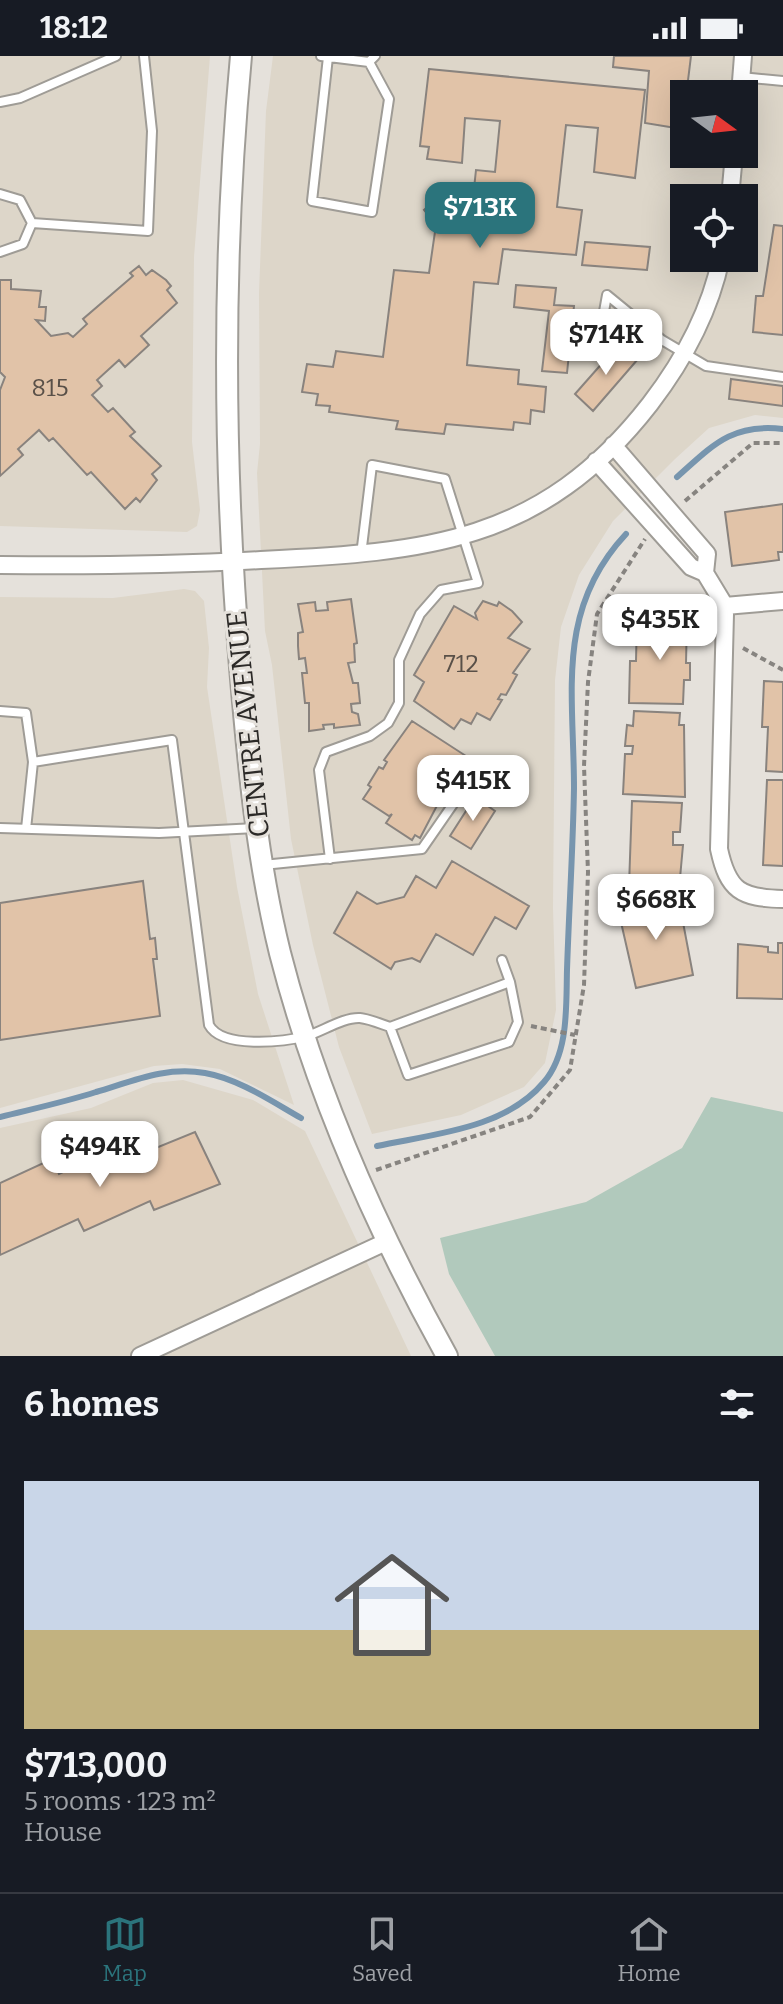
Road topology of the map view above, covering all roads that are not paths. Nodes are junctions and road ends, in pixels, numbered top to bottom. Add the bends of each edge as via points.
1 (116, 56) edge
2 (144, 56) edge
3 (241, 56) edge
4 (321, 56) edge
5 (743, 56) edge
6 (328, 57) edge
7 (372, 59) edge
8 (741, 80) edge
9 (783, 81) edge
10 (758, 84) edge
11 (0, 102) edge
12 (0, 194) edge
13 (32, 223) junction
14 (0, 252) edge
15 (717, 272) edge
16 (597, 350) dead end
17 (684, 354) junction
18 (783, 377) edge
19 (613, 445) junction
20 (596, 461) junction
21 (466, 536) junction
22 (361, 555) junction
23 (232, 562) junction
24 (0, 565) edge
25 (705, 573) junction
26 (783, 601) edge
27 (725, 606) junction
28 (0, 711) edge
29 (33, 762) junction
30 (478, 768) dead end
31 (257, 827) junction
32 (0, 828) edge
33 (26, 829) junction
34 (182, 832) junction
35 (330, 859) junction
36 (263, 865) junction
37 (783, 899) edge
38 (502, 960) dead end
39 (510, 982) junction
40 (390, 1027) junction
41 (304, 1037) junction
42 (388, 1241) junction
43 (140, 1356) edge
44 (447, 1356) edge

1 - 11 lane
2 - 13 lane via 152,131 148,231
3 - 23 street, CENTRE AVENUE via 228,237
4 - 6 lane
5 - 8 street
6 - 7 lane
6 - 7 lane via 312,201 372,212 389,99
9 - 10 lane
12 - 13 lane via 18,198
13 - 14 lane via 23,244
15 - 17 street
16 - 17 lane via 607,295
17 - 18 lane via 706,366
17 - 19 street
19 - 20 street
19 - 25 street via 707,554
20 - 21 street via 543,501
20 - 25 street via 691,567
21 - 22 street via 428,547
21 - 22 lane via 445,479 372,465
21 - 35 lane via 478,583 441,590 420,614 399,660 399,703 388,723 370,736 326,752 319,770
22 - 23 street
23 - 24 street
23 - 31 street, CENTRE AVENUE
25 - 27 street
26 - 27 street
27 - 37 street via 719,849 733,887 748,896
28 - 29 lane via 26,713
29 - 33 lane
29 - 34 lane via 172,740
30 - 35 lane via 422,849
31 - 34 lane
31 - 36 street, CENTRE AVENUE
32 - 33 lane
33 - 34 lane
34 - 41 lane via 213,1032 236,1042
35 - 36 lane
36 - 41 street, CENTRE AVENUE
38 - 39 lane
39 - 40 lane
39 - 40 lane via 518,1022 509,1042 408,1075
40 - 41 lane via 358,1018
41 - 42 street, CENTRE AVENUE
42 - 43 street
42 - 44 street, CENTRE AVENUE

